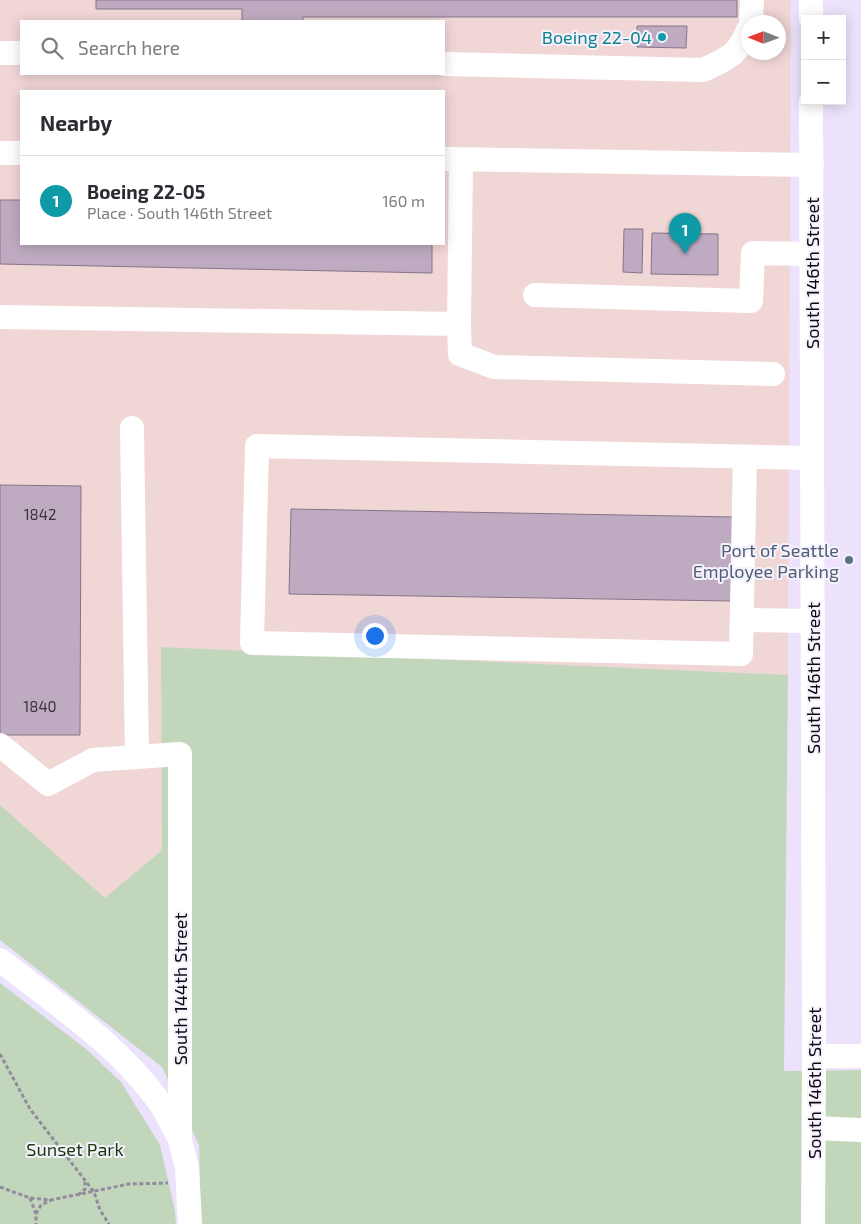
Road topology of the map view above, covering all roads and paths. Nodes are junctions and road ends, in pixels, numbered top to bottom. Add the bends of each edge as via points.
1 (752, 0) edge
2 (811, 0) edge
3 (752, 15) edge
4 (811, 15) edge
5 (741, 46) edge
6 (0, 53) edge
7 (20, 53) edge
8 (445, 64) edge
9 (811, 105) edge
10 (0, 153) edge
11 (20, 153) edge
12 (453, 160) edge
13 (812, 165) junction
14 (812, 254) junction
15 (535, 294) dead end
16 (0, 317) edge
17 (459, 324) junction
18 (773, 374) dead end
19 (132, 428) dead end
20 (745, 457) junction
21 (812, 458) junction
22 (742, 620) junction
23 (813, 621) junction
24 (0, 745) edge
25 (137, 757) junction
26 (0, 960) edge
27 (0, 1054) edge
28 (814, 1056) junction
29 (861, 1056) edge
30 (814, 1128) junction
31 (861, 1130) edge
32 (180, 1140) junction
33 (85, 1180) junction
34 (188, 1182) junction
35 (0, 1187) edge
36 (94, 1192) junction
37 (78, 1195) junction
38 (30, 1198) junction
39 (51, 1200) junction
40 (36, 1214) junction
41 (36, 1224) edge
42 (109, 1224) edge
43 (190, 1224) edge
44 (813, 1224) edge

1 - 3 street
2 - 4 street
5 - 8 street via 727,59 703,70
6 - 7 street
9 - 13 street, South 146th Street
10 - 11 street
12 - 13 street
12 - 17 street
13 - 14 street, South 146th Street
14 - 15 street via 753,253 751,301
14 - 21 street, South 146th Street
16 - 17 street
17 - 18 street via 460,354 494,367
19 - 25 street
20 - 21 street
20 - 22 street
20 - 22 street via 257,446 252,643 741,654
21 - 23 street, South 146th Street
22 - 23 street
23 - 28 street, South 146th Street
24 - 25 street via 48,784 93,760
25 - 32 street, South 144th Street via 180,754
26 - 32 street via 103,1040 135,1072 161,1104
27 - 33 path via 30,1109
28 - 29 street
28 - 30 street, South 146th Street
30 - 31 street
30 - 44 street, South 146th Street
32 - 34 street, South 144th Street
33 - 36 path
33 - 37 path via 85,1189
34 - 36 path via 129,1184
34 - 43 street, South 144th Street
35 - 38 path
36 - 37 path
36 - 42 path
37 - 39 path
38 - 39 path
38 - 40 path
39 - 40 path via 41,1205
40 - 41 path

